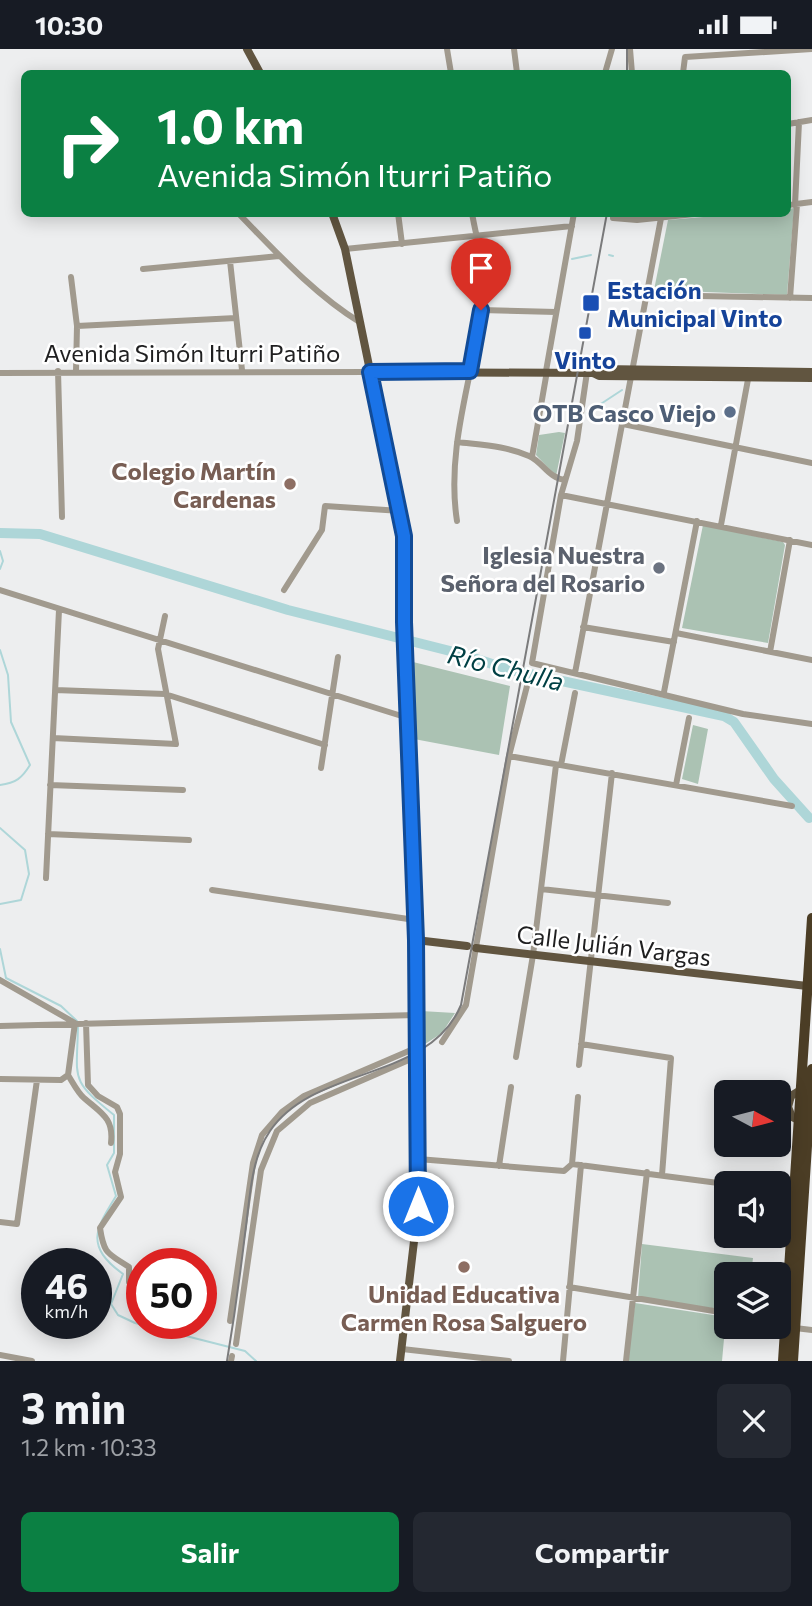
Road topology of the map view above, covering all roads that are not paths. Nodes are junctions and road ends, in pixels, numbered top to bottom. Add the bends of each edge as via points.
1 (247, 49) edge
2 (447, 49) edge
3 (514, 49) edge
4 (611, 49) edge
5 (630, 49) edge
6 (812, 50) edge
7 (258, 70) edge
8 (450, 70) edge
9 (517, 70) edge
10 (606, 70) edge
11 (632, 70) edge
12 (683, 70) edge
13 (812, 120) edge
14 (799, 122) junction
15 (791, 123) edge
16 (812, 202) edge
17 (793, 205) edge
18 (242, 217) edge
19 (333, 217) edge
20 (399, 217) edge
21 (473, 217) edge
22 (573, 217) edge
23 (661, 217) edge
24 (572, 226) junction
25 (476, 237) junction
26 (402, 244) junction
27 (345, 249) junction
28 (279, 256) junction
29 (230, 261) junction
30 (144, 269) dead end
31 (71, 277) dead end
32 (647, 295) junction
33 (790, 298) junction
34 (812, 298) edge
35 (481, 310) junction
36 (555, 312) junction
37 (236, 318) junction
38 (361, 323) junction
39 (77, 326) junction
40 (242, 370) junction
41 (470, 371) junction
42 (546, 371) junction
43 (58, 372) junction
44 (76, 372) junction
45 (370, 372) junction
46 (812, 372) edge
47 (0, 373) edge
48 (590, 373) junction
49 (632, 373) junction
50 (749, 375) junction
51 (812, 378) edge
52 (623, 424) junction
53 (457, 442) junction
54 (735, 449) junction
55 (532, 457) junction
56 (812, 463) edge
57 (565, 479) junction
58 (561, 495) junction
59 (608, 503) junction
60 (401, 511) junction
61 (62, 517) dead end
62 (457, 521) dead end
63 (697, 521) junction
64 (721, 526) junction
65 (790, 540) junction
66 (812, 545) edge
67 (0, 590) edge
68 (284, 590) dead end
69 (59, 610) junction
70 (166, 616) dead end
71 (583, 627) junction
72 (676, 633) junction
73 (159, 642) junction
74 (674, 642) junction
75 (770, 652) junction
76 (338, 657) dead end
77 (812, 660) edge
78 (575, 673) junction
79 (527, 686) dead end
80 (55, 690) junction
81 (664, 692) junction
82 (575, 693) dead end
83 (165, 694) junction
84 (332, 695) junction
85 (408, 718) junction
86 (689, 718) dead end
87 (812, 724) edge
88 (53, 738) junction
89 (325, 745) junction
90 (509, 756) junction
91 (559, 765) junction
92 (321, 768) dead end
93 (612, 773) junction
94 (50, 785) junction
95 (676, 785) junction
96 (183, 790) dead end
97 (792, 806) dead end
98 (48, 834) junction
99 (190, 840) dead end
100 (46, 878) dead end
101 (541, 889) junction
102 (212, 890) dead end
103 (597, 894) junction
104 (668, 903) dead end
105 (812, 918) edge
106 (415, 919) junction
107 (416, 940) junction
108 (467, 946) joint
109 (476, 948) junction
110 (533, 955) junction
111 (591, 962) junction
112 (0, 980) edge
113 (807, 986) junction
114 (416, 1015) junction
115 (79, 1023) junction
116 (0, 1026) edge
117 (442, 1042) dead end
118 (581, 1045) junction
119 (418, 1052) junction
120 (516, 1057) dead end
121 (579, 1065) dead end
122 (812, 1069) edge
123 (68, 1075) junction
124 (0, 1079) edge
125 (37, 1080) junction
126 (511, 1087) dead end
127 (808, 1089) edge
128 (578, 1097) dead end
129 (806, 1121) edge
130 (111, 1143) dead end
131 (418, 1159) junction
132 (572, 1164) junction
133 (581, 1165) junction
134 (499, 1166) junction
135 (648, 1172) junction
136 (662, 1175) junction
137 (714, 1182) edge
138 (791, 1191) edge
139 (794, 1191) junction
140 (0, 1222) edge
141 (787, 1262) edge
142 (126, 1266) edge
143 (569, 1287) junction
144 (633, 1299) junction
145 (714, 1311) edge
146 (230, 1321) dead end
147 (795, 1328) junction
148 (812, 1330) edge
149 (782, 1339) edge
150 (236, 1344) dead end
151 (401, 1349) junction
152 (0, 1355) edge
153 (499, 1360) edge
154 (32, 1361) edge
155 (400, 1361) edge
156 (509, 1361) edge
157 (563, 1361) edge
158 (626, 1361) edge
159 (782, 1361) edge
160 (793, 1361) edge

1 - 7 main road
2 - 8 street
3 - 9 street
4 - 10 street
5 - 11 street
6 - 12 street via 685,57
13 - 14 street
14 - 15 street
14 - 17 street
16 - 17 street
17 - 33 street
18 - 28 street
19 - 27 main road
20 - 26 street
21 - 25 street
22 - 24 street
23 - 32 street
24 - 25 street
24 - 36 street
25 - 26 street
25 - 35 street via 484,290
26 - 27 street
27 - 38 main road
28 - 29 street
28 - 38 street
29 - 30 street
29 - 37 street
31 - 39 street
32 - 33 street
32 - 49 street
33 - 34 street
35 - 36 street
35 - 41 street
36 - 42 street
37 - 39 street
37 - 40 street
38 - 45 main road
39 - 44 street
40 - 44 street, Avenida Simón Iturri Patiño
40 - 45 street, Avenida Simón Iturri Patiño
41 - 42 main road, Avenida Simón Iturri Patiño
41 - 45 main road, Avenida Simón Iturri Patiño
41 - 53 street
42 - 48 main road, Avenida Simón Iturri Patiño
42 - 55 street
43 - 44 street, Avenida Simón Iturri Patiño
43 - 47 street, Avenida Simón Iturri Patiño
43 - 61 street
45 - 60 main road
46 - 50 main road, Avenida Simón Iturri Patiño
48 - 49 main road, Avenida Simón Iturri Patiño via 600,369
48 - 57 street
49 - 50 main road, Avenida Simón Iturri Patiño
49 - 52 street
50 - 51 main road, Avenida Simón Iturri Patiño
50 - 54 street
52 - 54 street
52 - 59 street
53 - 55 street
53 - 62 street via 453,493
54 - 56 street
54 - 64 street
55 - 57 street via 555,478
57 - 58 street
58 - 59 street
58 - 78 street via 532,663
59 - 63 street
59 - 71 street
60 - 68 street via 325,506 322,530
60 - 85 main road
63 - 64 street
63 - 72 street
64 - 65 street
65 - 66 street
65 - 75 street
67 - 69 street
69 - 73 street
69 - 80 street
70 - 73 street
71 - 74 street
71 - 78 street
72 - 74 street
72 - 75 street
73 - 83 street
73 - 84 street
74 - 81 street
75 - 77 street
76 - 84 street
78 - 81 street
79 - 90 street
80 - 83 street
80 - 88 street
81 - 87 street via 743,713
82 - 91 street
83 - 88 street via 176,744
83 - 89 street
84 - 85 street
84 - 89 street
85 - 106 main road
86 - 95 street
88 - 94 street
89 - 92 street
90 - 91 street
90 - 109 street
91 - 93 street
91 - 101 street
93 - 95 street
93 - 103 street
94 - 96 street
94 - 98 street
95 - 97 street
98 - 99 street
98 - 100 street
101 - 103 street
101 - 110 street
102 - 106 street
103 - 104 street
103 - 111 street
105 - 113 highway
106 - 107 main road
107 - 108 main road, Calle Julián Vargas
107 - 114 main road
108 - 109 street, Calle Julián Vargas
109 - 110 main road, Calle Julián Vargas
109 - 117 street via 466,1005
110 - 111 main road, Calle Julián Vargas
110 - 120 street
111 - 113 main road, Calle Julián Vargas
111 - 118 street
112 - 115 street
113 - 127 highway
114 - 115 street
114 - 119 main road
115 - 116 street
115 - 123 street
115 - 142 street via 88,1085 120,1114 115,1172 121,1197 100,1228 109,1257
118 - 121 street
118 - 136 street via 671,1058
119 - 131 main road
119 - 146 street via 304,1096 262,1135 253,1163
119 - 150 street via 310,1103 277,1131 261,1170
122 - 127 highway
123 - 125 street via 61,1080
123 - 130 street via 83,1098 104,1113 110,1123
124 - 125 street
125 - 140 street via 17,1224
126 - 134 street
127 - 129 highway
127 - 129 main road via 791,1096 788,1107 792,1117
128 - 132 street
129 - 139 highway
129 - 147 highway
131 - 134 street
131 - 151 main road via 417,1220
132 - 133 street
132 - 134 street via 564,1171
133 - 135 street
133 - 143 street
135 - 136 street
135 - 144 street
136 - 137 street
138 - 139 street
139 - 141 highway
143 - 144 street
143 - 157 street
144 - 145 street
144 - 158 street
147 - 148 street
147 - 160 highway
149 - 159 highway
151 - 153 street
151 - 155 main road
152 - 154 street
153 - 156 street

